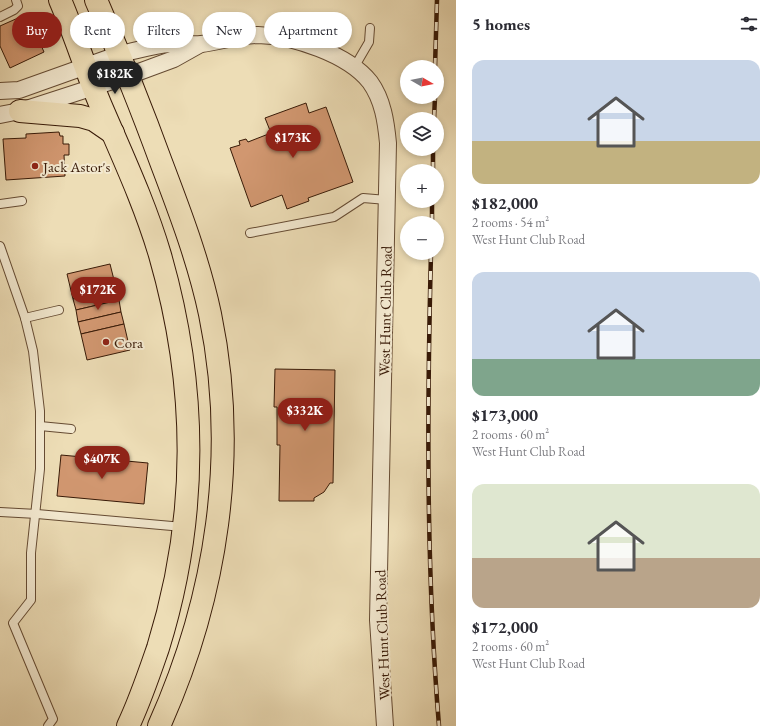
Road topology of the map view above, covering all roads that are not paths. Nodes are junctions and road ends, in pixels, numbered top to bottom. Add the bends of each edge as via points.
1 (16, 0) edge
2 (60, 0) edge
3 (96, 0) edge
4 (0, 17) edge
5 (370, 28) dead end
6 (200, 44) junction
7 (120, 54) junction
8 (355, 66) junction
9 (85, 67) junction
10 (128, 76) junction
11 (94, 88) junction
12 (0, 91) edge
13 (10, 113) edge
14 (113, 133) junction
15 (387, 200) junction
16 (22, 201) dead end
17 (0, 204) edge
18 (250, 233) dead end
19 (0, 246) edge
20 (59, 310) dead end
21 (25, 318) junction
22 (40, 426) junction
23 (71, 429) dead end
24 (0, 512) edge
25 (37, 514) junction
26 (185, 527) junction
27 (48, 726) edge
28 (128, 726) edge
29 (160, 726) edge
30 (385, 726) edge

1 - 4 lane via 18,6
2 - 9 main road
3 - 7 main road
5 - 8 lane via 369,42
6 - 7 street, West Hunt Club Road via 169,44
6 - 8 street, West Hunt Club Road via 237,36 283,38 319,48
6 - 10 street, West Hunt Club Road via 174,59
7 - 9 street, West Hunt Club Road
7 - 10 main road
8 - 15 street, West Hunt Club Road via 370,82 385,118 388,143
9 - 11 main road
9 - 12 street, West Hunt Club Road via 18,90
10 - 11 street, West Hunt Club Road
10 - 29 main road via 181,214 199,270 211,316 222,406 223,469 212,565 192,643
11 - 13 street, West Hunt Club Road
11 - 14 main road
13 - 14 main road via 80,116 94,120
14 - 26 main road via 148,217 169,289 178,334 188,405 189,452
15 - 18 lane via 363,198 334,217
15 - 30 street, West Hunt Club Road via 378,620
16 - 17 lane
19 - 21 lane
20 - 21 lane
21 - 22 lane via 33,351
22 - 23 lane
22 - 25 lane
24 - 25 lane
25 - 26 lane
25 - 27 lane via 31,553 31,600 13,623 53,719
26 - 28 main road via 178,573 164,627 152,668

